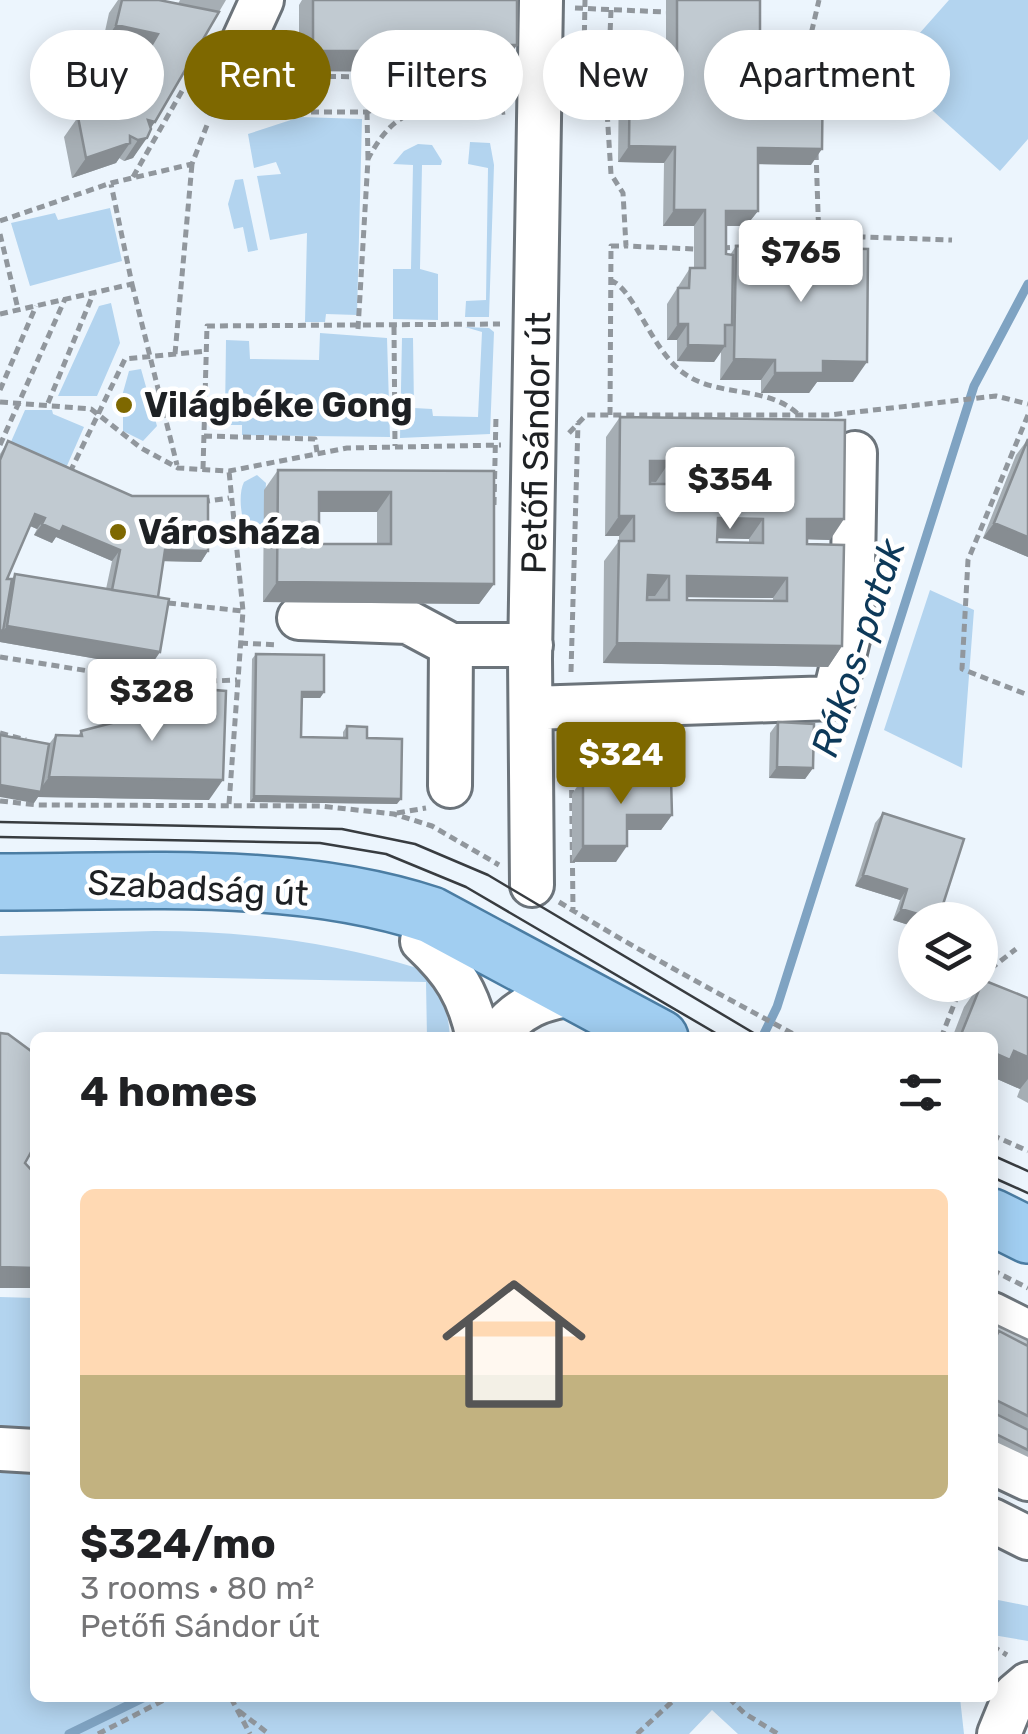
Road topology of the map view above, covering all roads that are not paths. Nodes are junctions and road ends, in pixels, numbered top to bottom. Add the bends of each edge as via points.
1 (262, 0) edge
2 (541, 3) edge
3 (248, 30) edge
4 (855, 453) dead end
5 (300, 618) dead end
6 (452, 645) junction
7 (531, 645) junction
8 (550, 707) junction
9 (450, 786) dead end
10 (0, 882) edge
11 (532, 885) dead end
12 (0, 916) edge
13 (422, 940) junction
14 (503, 956) junction
15 (580, 993) junction
16 (479, 1032) edge
17 (483, 1032) edge
18 (499, 1032) edge
19 (649, 1032) edge
20 (998, 1220) edge
21 (1028, 1235) edge
22 (998, 1317) edge
23 (1028, 1332) edge
24 (0, 1450) edge
25 (30, 1451) edge
26 (998, 1465) edge
27 (1028, 1479) edge
28 (998, 1523) edge
29 (1028, 1538) edge
30 (1028, 1684) edge
31 (999, 1734) edge

1 - 3 street
2 - 7 street, Petőfi Sándor út via 520,102 538,438
4 - 8 street via 852,623 834,698
5 - 6 street via 408,622
6 - 7 street
6 - 9 street
7 - 8 street, Petőfi Sándor út
8 - 11 street, Petőfi Sándor út
10 - 14 main road, Szabadság út via 238,882 299,889 431,915
12 - 13 main road, Szabadság út via 249,911
13 - 14 main road, Szabadság út
13 - 16 street via 454,972
14 - 15 main road, Szabadság út
14 - 17 street
15 - 18 street via 540,999
15 - 19 main road, Szabadság út
20 - 21 main road
22 - 23 street
24 - 25 street
26 - 27 street
28 - 29 street
30 - 31 street via 1015,1695

